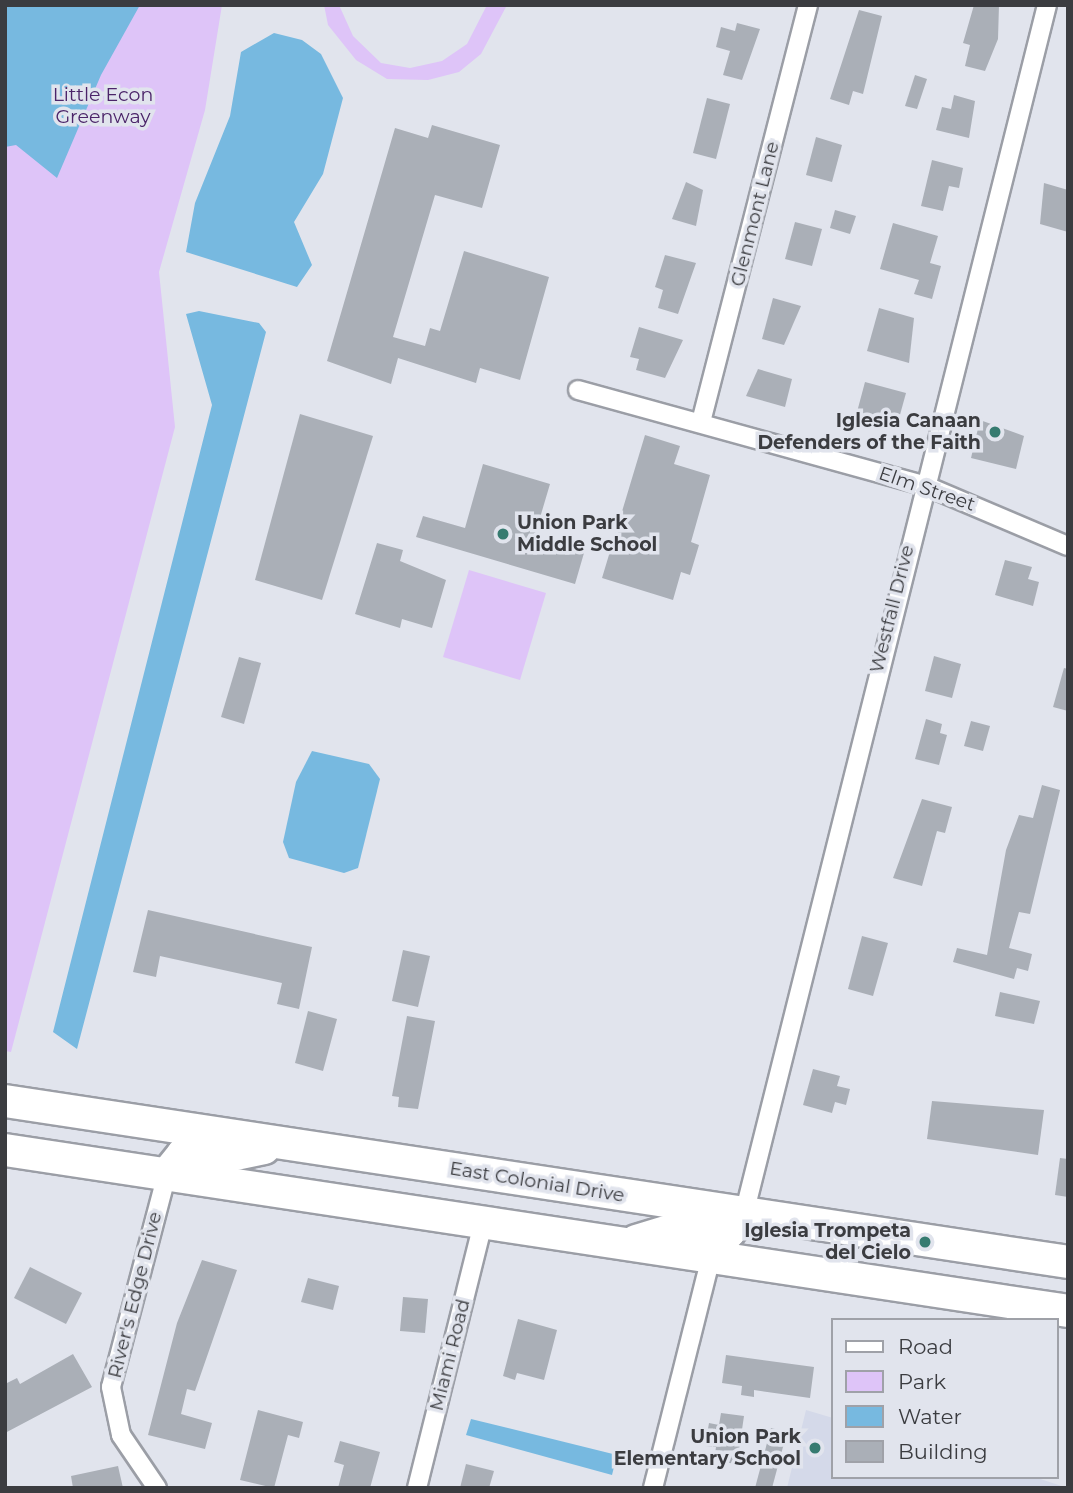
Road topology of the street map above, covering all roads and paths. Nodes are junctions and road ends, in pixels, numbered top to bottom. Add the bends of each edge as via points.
1 (808, 5) edge
2 (1047, 5) edge
3 (578, 390) dead end
4 (701, 422) junction
5 (924, 485) junction
6 (1068, 546) edge
7 (5, 1101) edge
8 (286, 1143) junction
9 (5, 1150) edge
10 (167, 1174) junction
11 (744, 1214) junction
12 (483, 1223) junction
13 (625, 1244) junction
14 (711, 1257) junction
15 (1068, 1262) edge
16 (1068, 1311) edge
17 (157, 1488) edge
18 (417, 1488) edge
19 (653, 1488) edge

1 - 4 street, Glenmont Lane
2 - 5 street, Westfall Drive
3 - 4 street, Elm Street
4 - 5 street, Elm Street
5 - 6 street, Elm Street
5 - 11 street, Westfall Drive
7 - 8 highway, East Colonial Drive
8 - 10 highway via 221,1157 183,1154
8 - 11 highway, East Colonial Drive
9 - 10 highway
10 - 12 highway
10 - 17 street, River's Edge Drive via 111,1387 121,1435
11 - 13 highway via 729,1232 682,1227
11 - 15 highway, East Colonial Drive
12 - 13 highway
12 - 18 street, Miami Road
13 - 14 highway
14 - 16 highway
14 - 19 street

